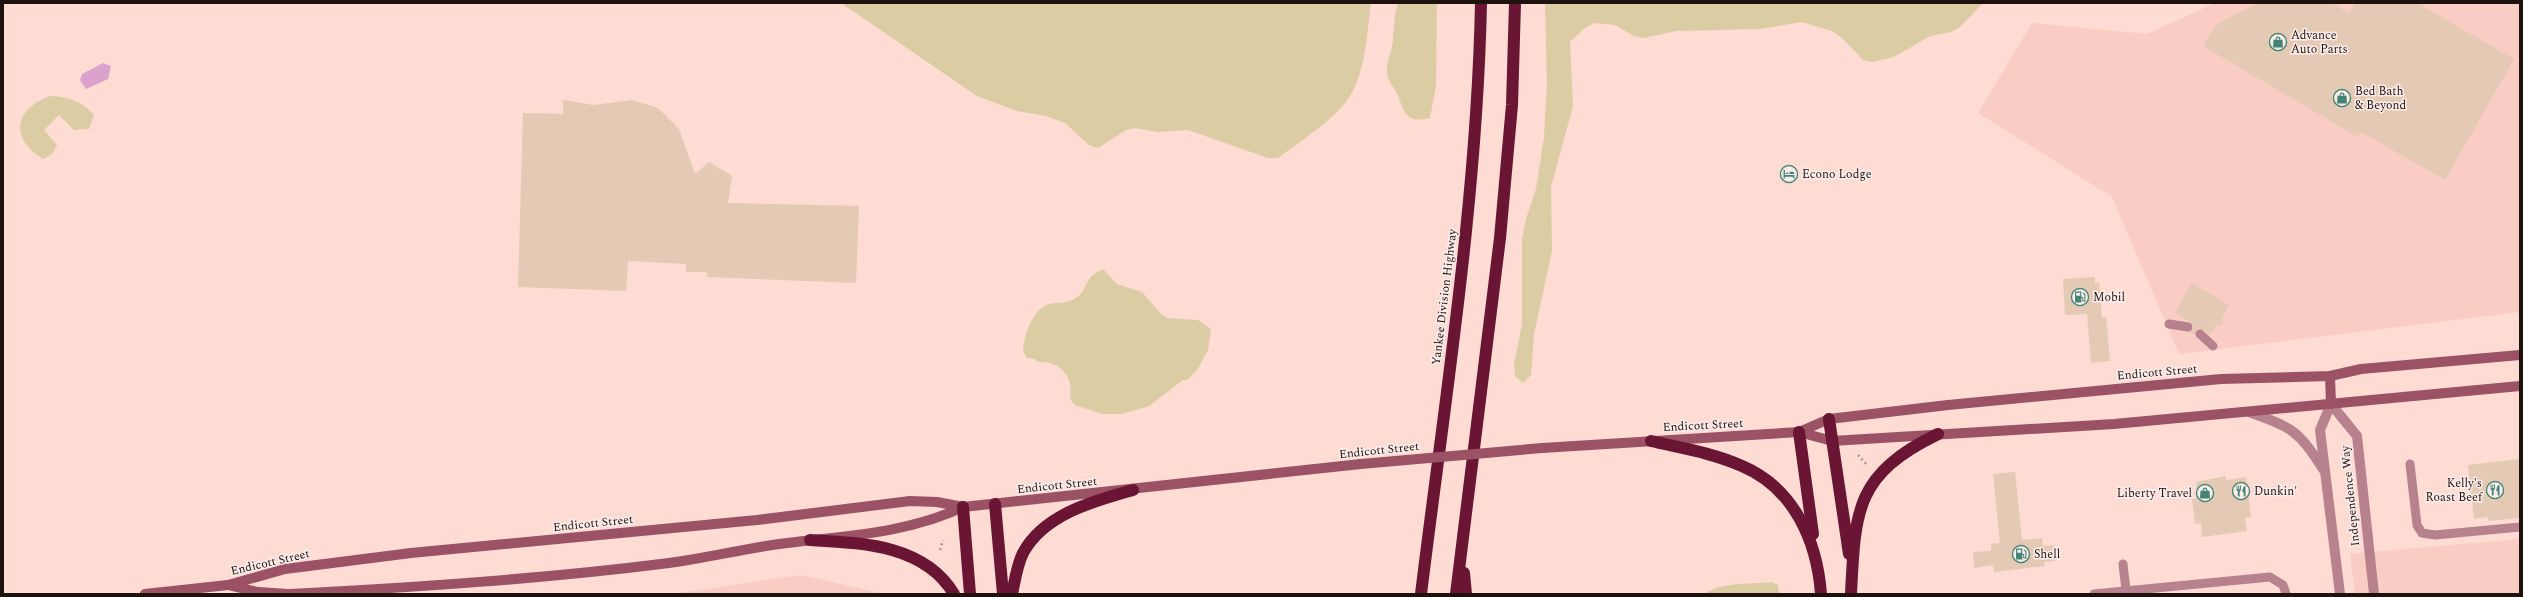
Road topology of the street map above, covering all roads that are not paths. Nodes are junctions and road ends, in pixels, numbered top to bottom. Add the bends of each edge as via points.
1 (1481, 3) edge
2 (1515, 3) edge
3 (2169, 324) dead end
4 (2188, 327) dead end
5 (2200, 334) dead end
6 (2213, 346) dead end
7 (2520, 355) edge
8 (2330, 376) junction
9 (2520, 386) edge
10 (2331, 404) junction
11 (2249, 412) junction
12 (1829, 419) junction
13 (1799, 432) junction
14 (1938, 434) junction
15 (1651, 441) junction
16 (1832, 441) junction
17 (2410, 464) dead end
18 (2325, 473) junction
19 (1133, 490) junction
20 (995, 504) junction
21 (963, 508) junction
22 (2520, 527) edge
23 (810, 540) junction
24 (1814, 549) junction
25 (1462, 552) junction
26 (1426, 553) junction
27 (2123, 564) dead end
28 (1852, 573) junction
29 (228, 585) junction
30 (2126, 590) junction
31 (146, 594) edge
32 (289, 594) edge
33 (954, 594) edge
34 (970, 594) edge
35 (1003, 594) edge
36 (1012, 594) edge
37 (1414, 594) edge
38 (1421, 594) edge
39 (1456, 594) edge
40 (1466, 594) edge
41 (1821, 594) edge
42 (1851, 594) edge
43 (2094, 594) edge
44 (2286, 594) edge
45 (2340, 594) edge
46 (2374, 594) edge

1 - 26 highway, Yankee Division Highway via 1477,120 1470,192
2 - 25 highway via 1512,105 1505,184
3 - 4 lane
5 - 6 lane
7 - 8 main road, Endicott Street via 2361,369
8 - 10 main road
8 - 12 main road, Endicott Street via 2159,385
9 - 10 main road, Endicott Street
10 - 11 main road, Endicott Street
10 - 18 street, Independence Way via 2320,430
10 - 46 street, Independence Way via 2357,436
11 - 14 main road, Endicott Street via 2114,424
11 - 18 street, Independence Way via 2284,424 2304,440
12 - 13 main road, Endicott Street
12 - 16 highway
13 - 15 main road, Endicott Street
13 - 16 main road, Endicott Street
13 - 24 highway
14 - 16 main road, Endicott Street
14 - 28 highway via 1915,445 1877,475 1865,494 1858,516
15 - 19 main road, Endicott Street, bridge via 1361,464
15 - 24 highway via 1717,457 1761,476 1791,504 1803,521
16 - 28 highway
17 - 22 lane via 2417,526 2422,533 2435,535
18 - 45 street, Independence Way
19 - 20 main road, Endicott Street
19 - 36 highway via 1082,506 1046,526 1023,553
20 - 21 main road, Endicott Street
20 - 35 highway
21 - 23 main road, Endicott Street via 912,527
21 - 29 main road, Endicott Street via 937,502 910,501 757,520 411,553 285,569
21 - 34 highway
23 - 32 main road, Endicott Street via 622,568 458,584
23 - 33 highway via 864,543 891,549 913,558 935,572
24 - 41 highway
25 - 39 highway
25 - 40 highway
26 - 37 highway
26 - 38 highway, Yankee Division Highway
27 - 30 lane
28 - 42 highway
29 - 31 main road, Endicott Street
29 - 32 main road, Endicott Street via 258,592
30 - 43 lane
30 - 44 lane via 2270,577 2283,585

